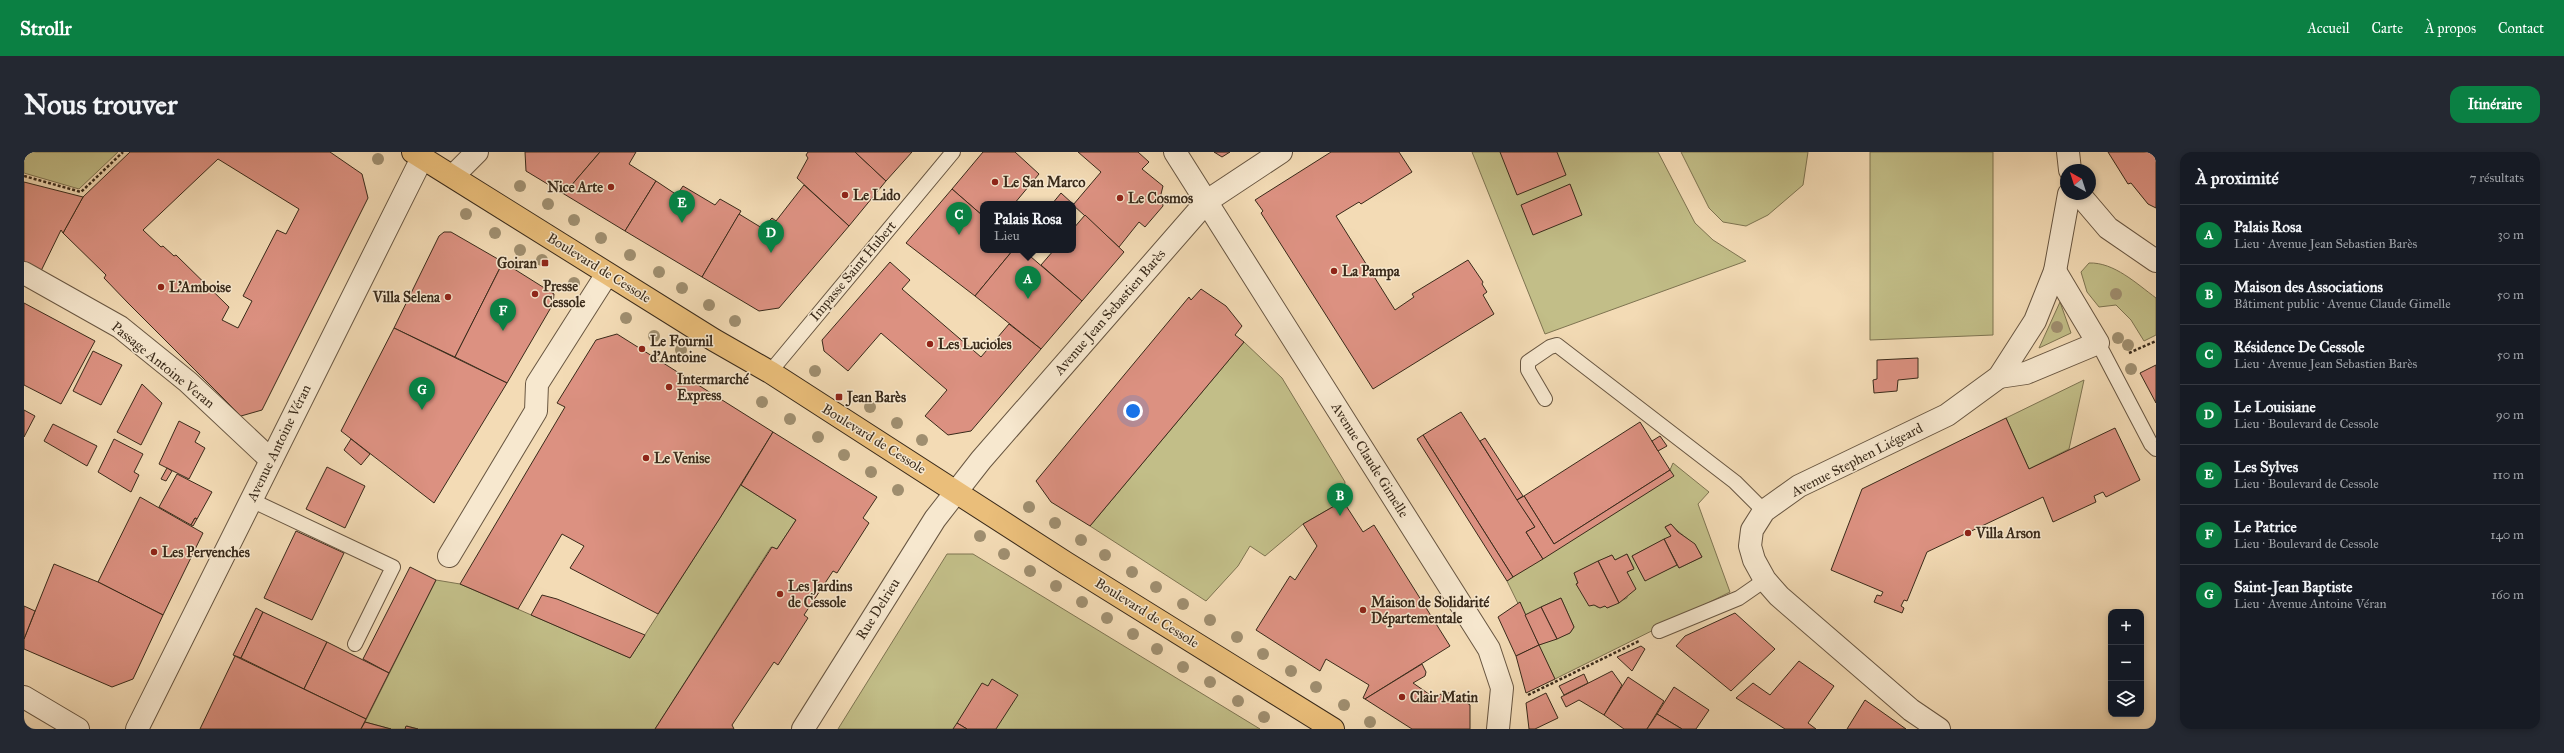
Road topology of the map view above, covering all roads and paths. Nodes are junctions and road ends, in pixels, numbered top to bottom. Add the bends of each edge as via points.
1 (123, 152) edge
2 (477, 152) edge
3 (953, 152) edge
4 (1175, 152) edge
5 (1282, 152) edge
6 (2068, 152) edge
7 (417, 155) edge
8 (2069, 164) edge
9 (24, 176) edge
10 (453, 176) junction
11 (2068, 200) edge
12 (2084, 200) edge
13 (1207, 201) junction
14 (2156, 261) edge
15 (2055, 271) junction
16 (24, 274) edge
17 (608, 274) junction
18 (2156, 341) edge
19 (2098, 343) junction
20 (2109, 362) junction
21 (770, 372) junction
22 (1999, 377) junction
23 (1545, 399) dead end
24 (2156, 449) edge
25 (271, 460) junction
26 (956, 491) junction
27 (251, 500) junction
28 (1764, 510) junction
29 (448, 556) dead end
30 (1765, 580) junction
31 (1659, 631) joint
32 (355, 644) dead end
33 (24, 697) edge
34 (1500, 719) edge
35 (78, 729) edge
36 (137, 729) edge
37 (803, 729) edge
38 (1333, 729) edge
39 (1939, 729) edge

1 - 9 path via 80,192
2 - 10 street
3 - 21 lane, Impasse Saint Hubert
4 - 13 street, Avenue Claude Gimelle
5 - 13 street, Avenue Jean Sebastien Barès
6 - 8 street
7 - 10 main road, Boulevard de Cessole
7 - 25 street, Avenue Antoine Véran
10 - 17 main road, Boulevard de Cessole
11 - 15 street, Avenue Stephen Liégeard
12 - 14 street via 2108,228
13 - 26 street, Avenue Jean Sebastien Barès
13 - 34 street, Avenue Claude Gimelle via 1489,649 1502,688
15 - 19 street
15 - 22 street, Avenue Stephen Liégeard via 2034,320
16 - 25 street, Passage Antoine Veran via 120,327 188,382
17 - 21 main road, Boulevard de Cessole
17 - 29 street via 537,384 536,411
18 - 20 path
19 - 20 lane
19 - 22 street via 2026,373
20 - 24 lane via 2151,444
21 - 26 main road, Boulevard de Cessole
22 - 28 street, Avenue Stephen Liégeard via 1947,414 1799,486
23 - 28 lane via 1528,370 1528,362 1557,345 1735,482
25 - 27 street, Avenue Antoine Véran
26 - 37 street, Rue Delrieu via 935,519
26 - 38 main road, Boulevard de Cessole via 1066,563
27 - 32 lane via 393,567
27 - 36 street, Avenue Antoine Véran
28 - 30 street, Avenue Stephen Liégeard via 1752,530 1750,546
30 - 31 lane via 1739,598
30 - 39 street, Avenue Stephen Liégeard via 1911,710
31 - 34 path
33 - 35 street

